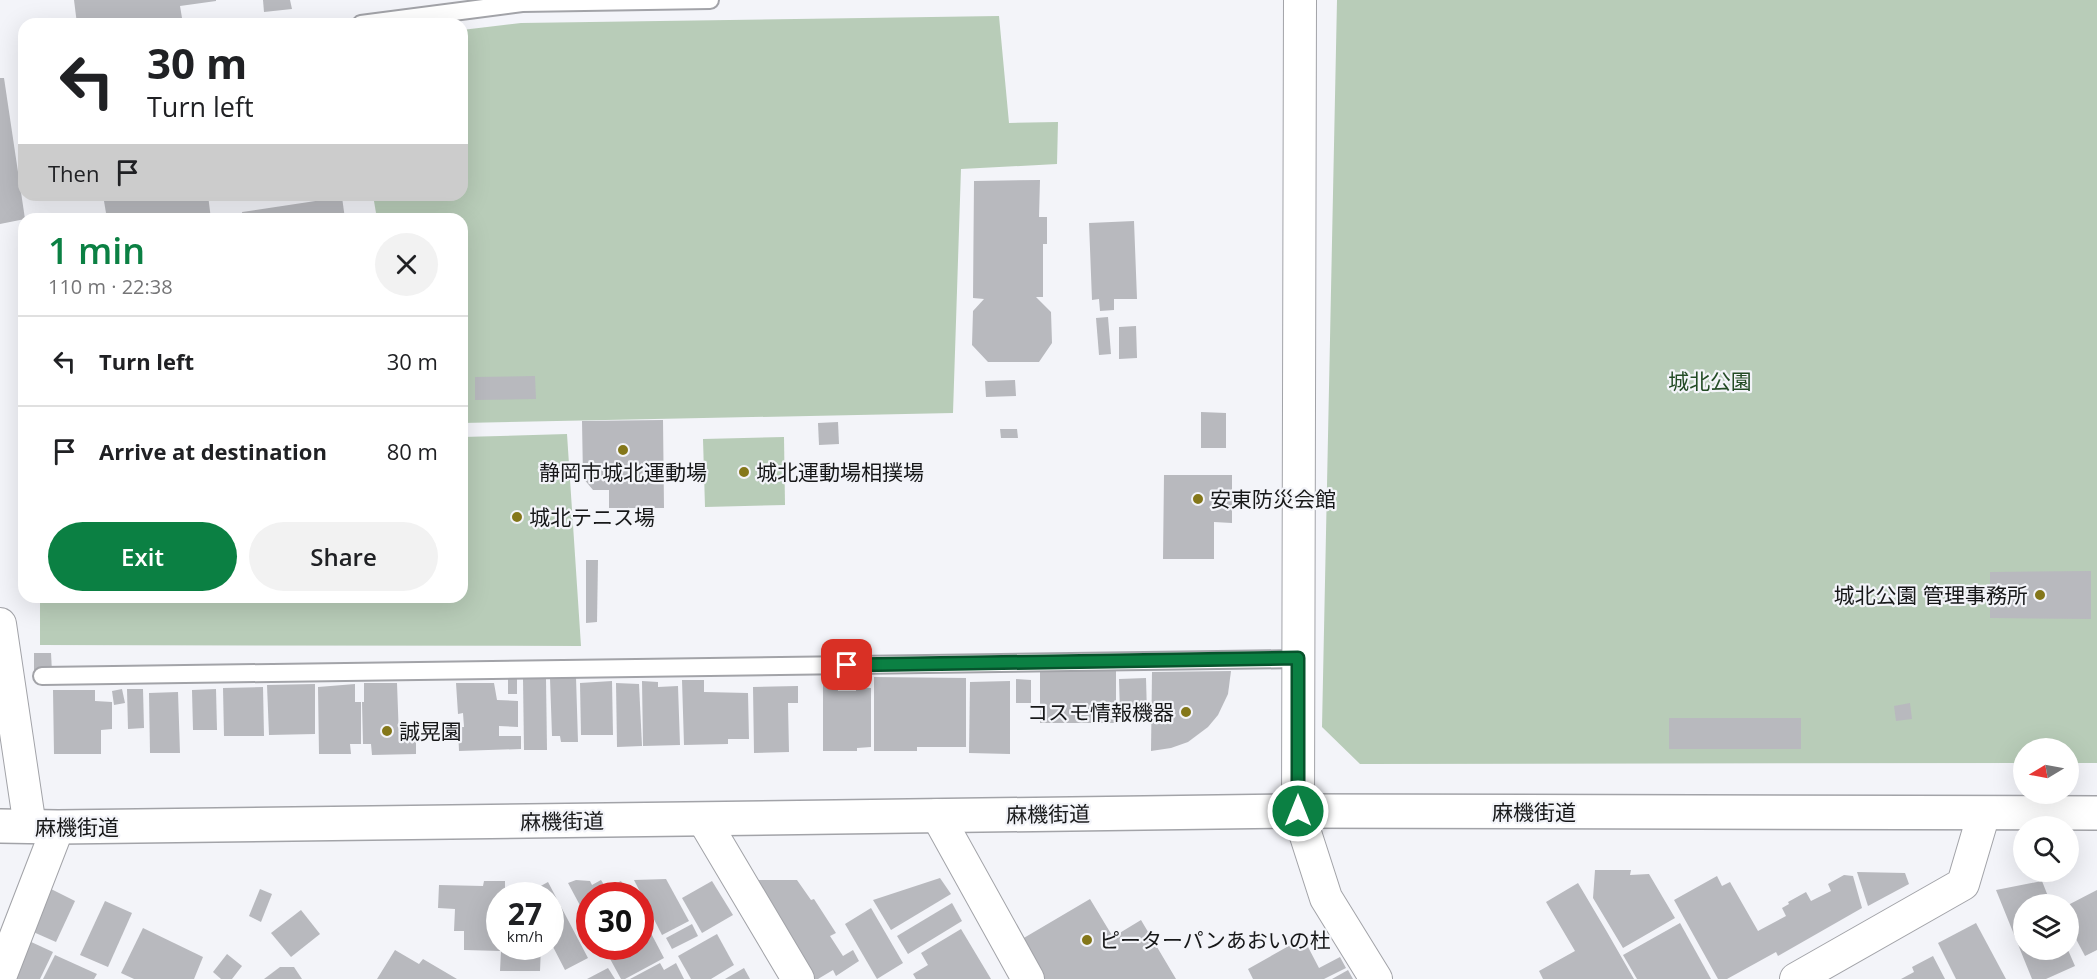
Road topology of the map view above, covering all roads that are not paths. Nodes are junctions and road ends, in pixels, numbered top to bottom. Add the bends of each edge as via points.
1 (710, 0) edge
2 (1300, 0) edge
3 (407, 18) edge
4 (0, 624) edge
5 (1298, 658) junction
6 (42, 676) dead end
7 (1298, 811) junction
8 (1984, 813) junction
9 (2097, 813) edge
10 (937, 815) junction
11 (703, 819) junction
12 (29, 827) edge
13 (0, 977) edge
14 (798, 979) edge
15 (1028, 979) edge
16 (1376, 979) edge
17 (1796, 979) edge

1 - 3 lane via 522,3
2 - 5 street
4 - 12 street
5 - 6 lane
5 - 7 street
7 - 8 street, 麻機街道
7 - 10 street, 麻機街道
7 - 16 street via 1326,897
8 - 9 street, 麻機街道
8 - 17 street via 1963,884
10 - 11 street, 麻機街道
10 - 15 street
11 - 12 street, 麻機街道
11 - 14 street
12 - 13 street

